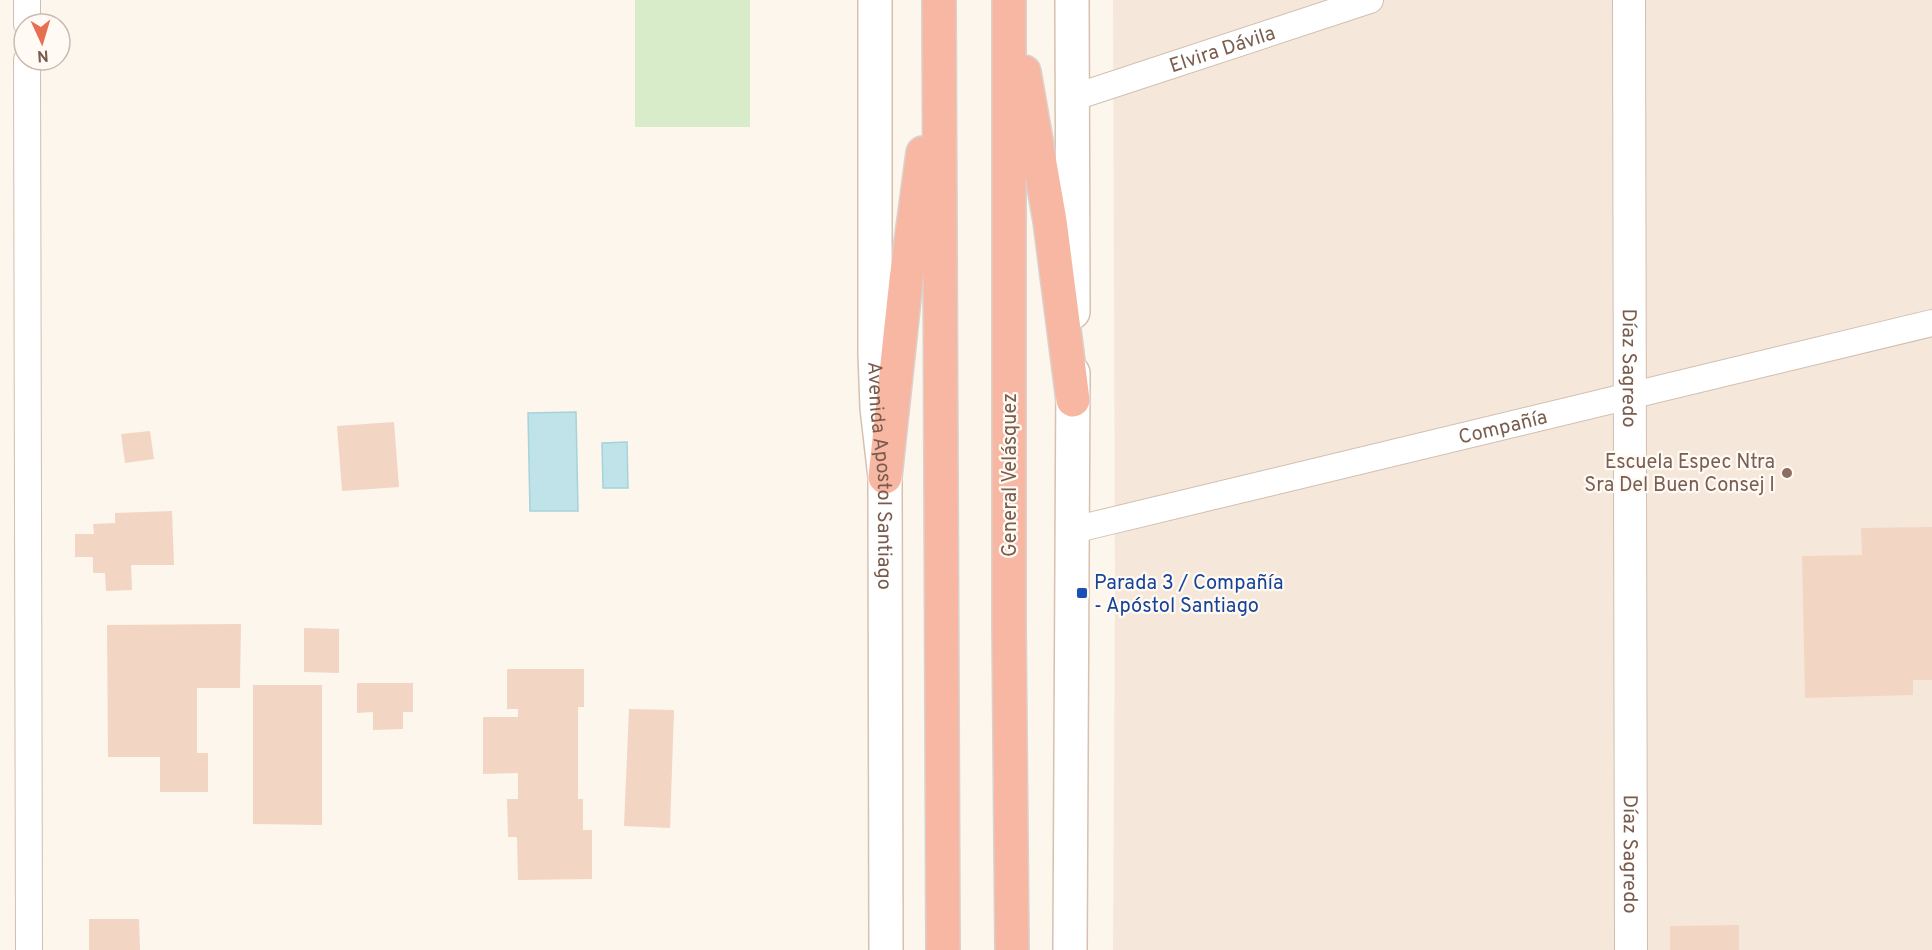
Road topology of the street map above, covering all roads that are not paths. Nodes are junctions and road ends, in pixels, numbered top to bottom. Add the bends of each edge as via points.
1 (875, 0) edge
2 (939, 0) edge
3 (1010, 0) edge
4 (1072, 0) edge
5 (1370, 0) edge
6 (1629, 0) edge
7 (939, 53) junction
8 (27, 72) edge
9 (1072, 98) junction
10 (1932, 323) edge
11 (1630, 396) junction
12 (1073, 400) junction
13 (885, 477) junction
14 (1073, 530) junction
15 (29, 950) edge
16 (886, 950) edge
17 (943, 950) edge
18 (1012, 950) edge
19 (1070, 950) edge
20 (1631, 950) edge

1 - 13 main road, Avenida Apostol Santiago via 875,354
2 - 7 highway
3 - 12 highway via 1050,221
3 - 18 highway, General Velásquez
4 - 9 main road
5 - 9 street, Elvira Dávila
6 - 11 street, Díaz Sagredo
7 - 13 highway via 919,177
7 - 17 highway
8 - 15 street
9 - 12 main road
10 - 11 street, Compañía
11 - 14 street, Compañía
11 - 20 street, Díaz Sagredo
12 - 14 main road
13 - 16 main road, Avenida Apostol Santiago
14 - 19 main road

